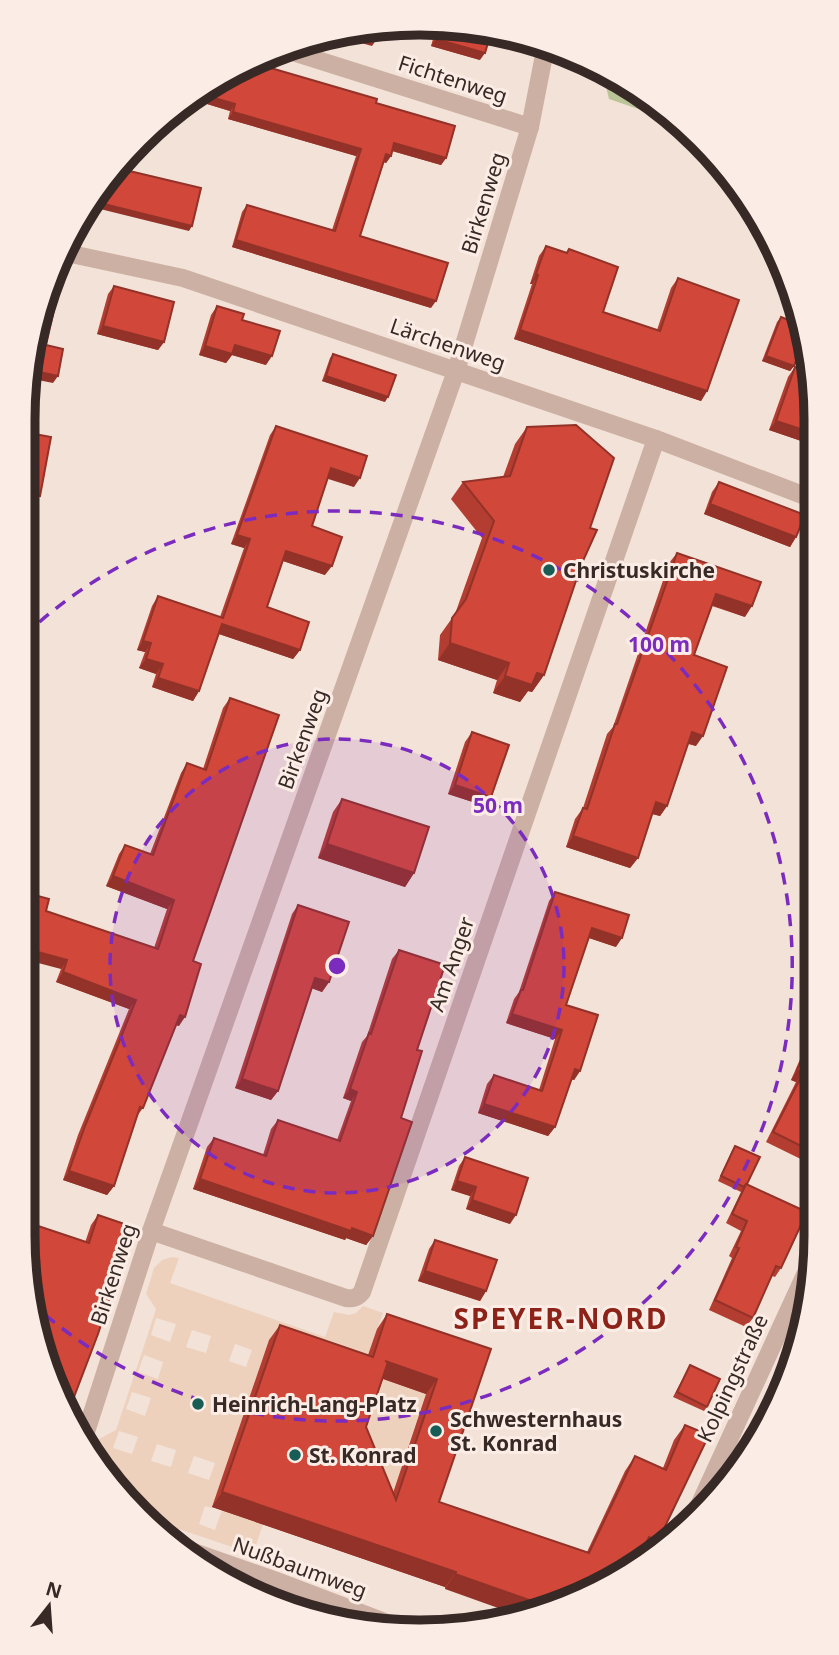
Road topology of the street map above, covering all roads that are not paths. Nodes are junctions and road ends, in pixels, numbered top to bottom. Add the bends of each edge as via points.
1 (299, 54) edge
2 (544, 55) edge
3 (530, 127) junction
4 (72, 254) edge
5 (456, 371) junction
6 (656, 439) junction
7 (804, 496) edge
8 (151, 1231) junction
9 (801, 1283) edge
10 (87, 1428) edge
11 (705, 1493) edge
12 (211, 1558) edge
13 (372, 1617) edge

1 - 3 street, Fichtenweg
2 - 3 street, Birkenweg
3 - 5 street, Birkenweg
4 - 5 street, Lärchenweg via 183,278
5 - 6 street, Lärchenweg
5 - 8 street, Birkenweg
6 - 7 street, Lärchenweg
6 - 8 street, Am Anger via 362,1292 346,1298
8 - 10 street, Birkenweg
9 - 11 street, Kolpingstraße
12 - 13 street, Nußbaumweg

